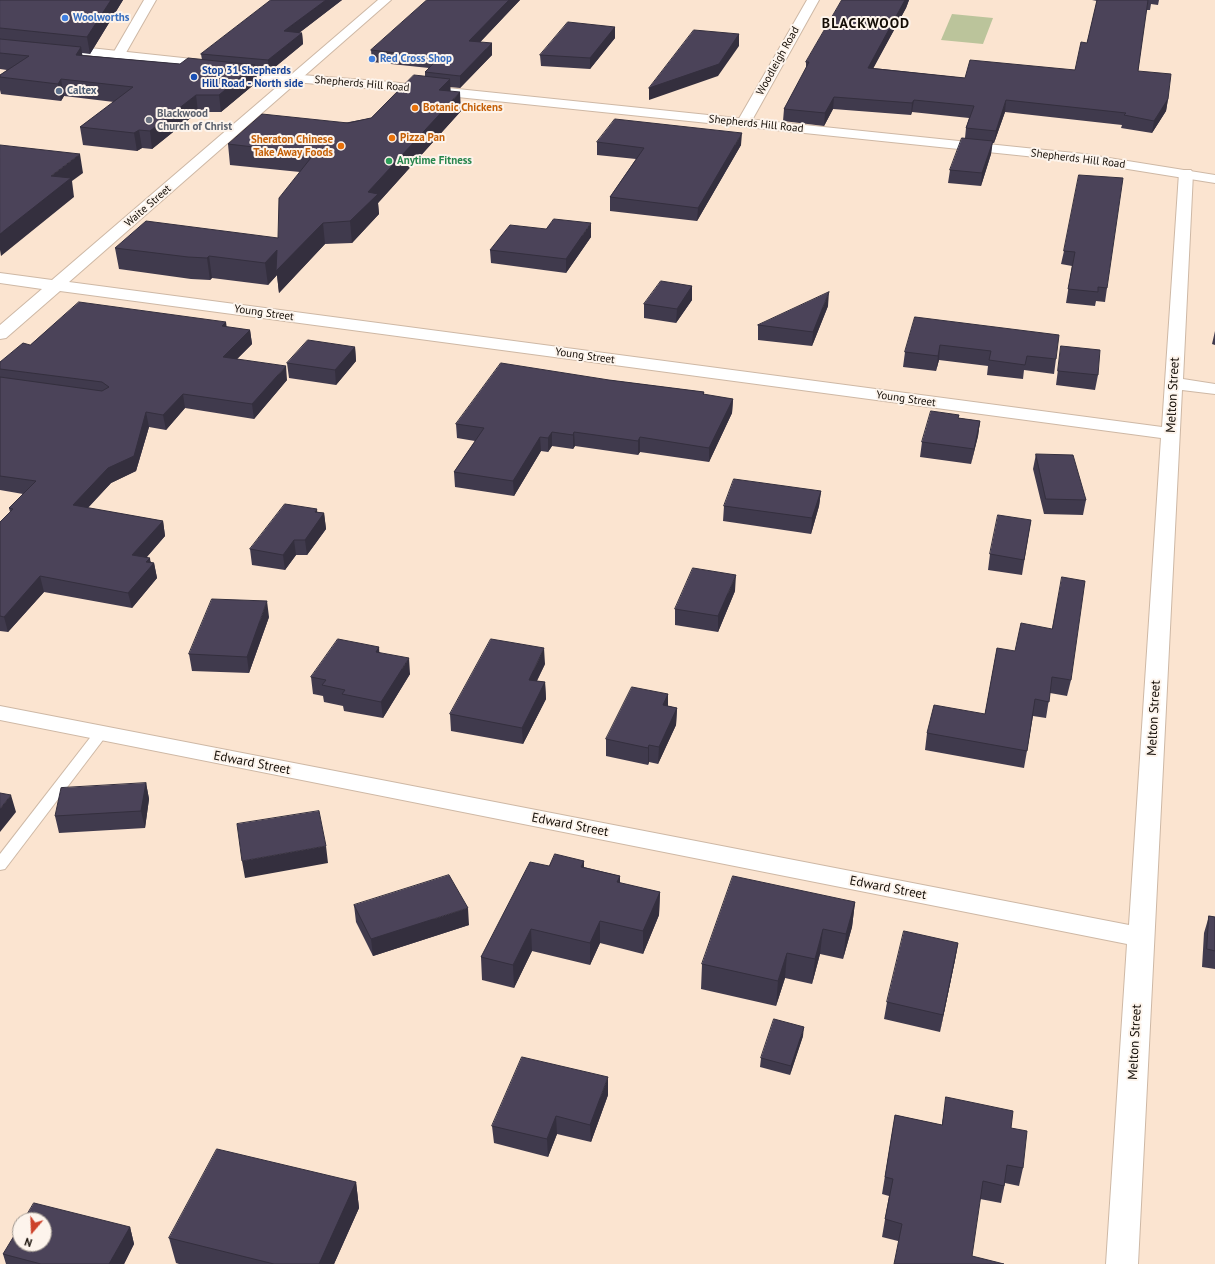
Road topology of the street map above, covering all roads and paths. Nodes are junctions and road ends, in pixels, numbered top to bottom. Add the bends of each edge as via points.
1 (150, 0) edge
2 (385, 0) edge
3 (812, 0) edge
4 (51, 51) edge
5 (116, 58) junction
6 (295, 78) junction
7 (744, 122) junction
8 (1186, 172) junction
9 (1215, 179) edge
10 (0, 278) edge
11 (56, 286) junction
12 (0, 334) edge
13 (1173, 383) junction
14 (1215, 389) edge
15 (1170, 434) junction
16 (0, 714) edge
17 (101, 733) junction
18 (0, 865) edge
19 (1141, 937) junction
20 (1122, 1264) edge

1 - 5 street
2 - 6 street, Waite Street
3 - 7 street, Woodleigh Road
4 - 5 street, Shepherds Hill Road
5 - 6 street, Shepherds Hill Road via 261,77
6 - 7 street, Shepherds Hill Road
6 - 11 street, Waite Street
7 - 8 street, Shepherds Hill Road via 1084,158
8 - 9 street, Shepherds Hill Road
8 - 13 street, Melton Street
10 - 11 street, Young Street
11 - 12 street, Waite Street
11 - 15 street, Young Street
13 - 14 street
13 - 15 street, Melton Street
15 - 19 street, Melton Street
16 - 17 street, Edward Street
17 - 18 lane
17 - 19 street, Edward Street
19 - 20 street, Melton Street

